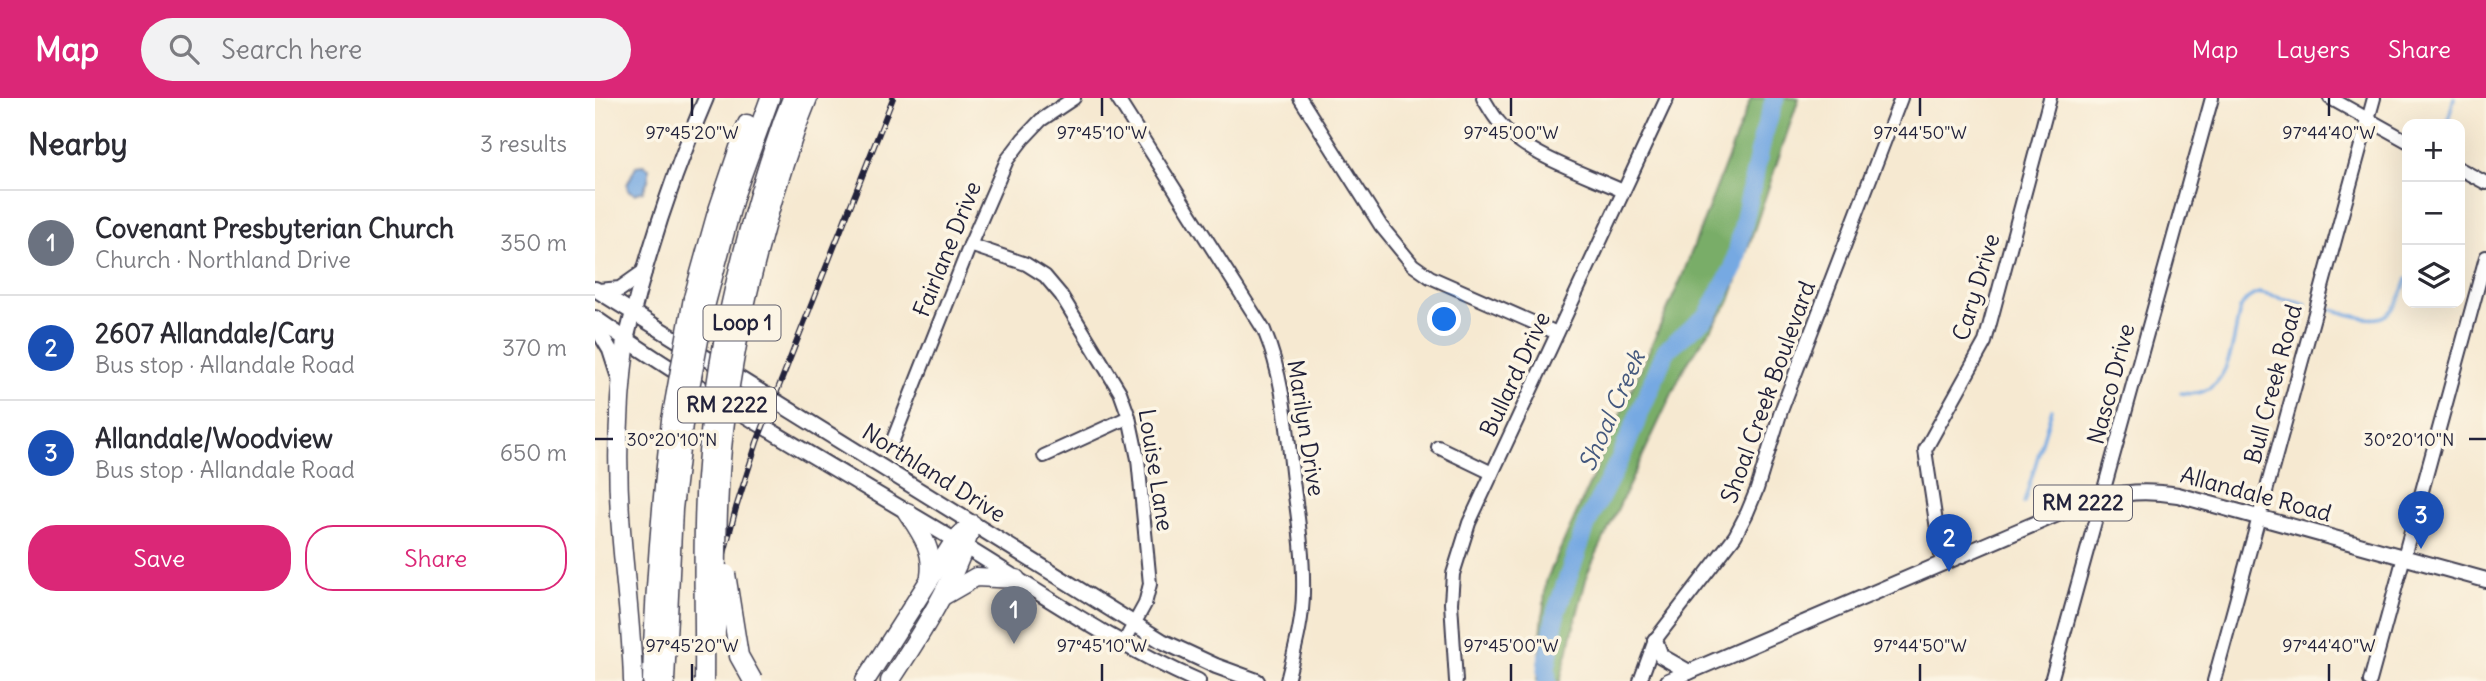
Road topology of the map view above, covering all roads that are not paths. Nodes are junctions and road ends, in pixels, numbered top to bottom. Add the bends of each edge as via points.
1 (706, 98) edge
2 (757, 98) edge
3 (770, 98) edge
4 (792, 98) edge
5 (809, 98) edge
6 (1074, 98) edge
7 (1117, 98) edge
8 (1300, 98) edge
9 (1483, 98) edge
10 (1667, 98) edge
11 (1901, 98) edge
12 (2050, 98) edge
13 (2212, 98) edge
14 (2330, 98) edge
15 (2374, 98) edge
16 (2368, 119) junction
17 (790, 123) junction
18 (2402, 138) edge
19 (2465, 172) edge
20 (2486, 183) edge
21 (1623, 191) junction
22 (970, 245) junction
23 (2486, 257) edge
24 (644, 272) junction
25 (597, 290) edge
26 (699, 301) junction
27 (633, 311) junction
28 (595, 318) edge
29 (595, 325) edge
30 (1557, 333) junction
31 (626, 340) junction
32 (621, 384) junction
33 (1129, 417) junction
34 (677, 422) junction
35 (893, 440) dead end
36 (1438, 447) dead end
37 (1044, 456) dead end
38 (1492, 472) junction
39 (2101, 497) junction
40 (907, 512) junction
41 (2258, 518) junction
42 (972, 524) junction
43 (719, 525) junction
44 (960, 544) junction
45 (2404, 558) junction
46 (1942, 562) junction
47 (1016, 579) junction
48 (929, 580) junction
49 (2486, 580) edge
50 (940, 598) junction
51 (1135, 624) junction
52 (1655, 640) junction
53 (1123, 644) junction
54 (1689, 672) junction
55 (633, 681) edge
56 (652, 681) edge
57 (665, 681) edge
58 (703, 681) edge
59 (715, 681) edge
60 (753, 681) edge
61 (865, 681) edge
62 (890, 681) edge
63 (1198, 681) edge
64 (1257, 681) edge
65 (1287, 681) edge
66 (1456, 681) edge
67 (1640, 681) edge
68 (1668, 681) edge
69 (2051, 681) edge
70 (2214, 681) edge
71 (2370, 681) edge

1 - 24 main road
2 - 26 highway, Loop 1 via 716,216
3 - 26 highway
4 - 17 highway
5 - 17 highway, Loop 1
6 - 22 street, Fairlane Drive via 1041,120 1007,160
7 - 65 street, Marilyn Drive via 1264,330 1275,357 1302,553 1302,605
8 - 30 street via 1381,226 1413,265 1430,277
9 - 21 street via 1515,139
10 - 21 street, Bullard Drive
11 - 52 street, Shoal Creek Boulevard via 1780,411 1747,513 1735,536
12 - 46 street, Cary Drive via 1985,342 1925,450
13 - 39 street, Nasco Drive
14 - 16 street
15 - 16 street, Bull Creek Road
16 - 18 street
16 - 41 street, Bull Creek Road
17 - 43 highway, Loop 1, bridge via 738,338 724,432
17 - 58 highway, bridge via 748,228 716,380 706,480
19 - 20 street
21 - 30 street, Bullard Drive
22 - 33 street, Louise Lane via 1026,264 1045,276 1108,369
22 - 35 street, Fairlane Drive
23 - 45 street
24 - 25 main road via 620,289
24 - 27 main road
25 - 27 main road, Northland Drive / RM 2222
26 - 34 highway, Loop 1, bridge
27 - 31 main road
27 - 42 main road, Northland Drive / RM 2222
28 - 31 main road, Northland Drive / RM 2222
29 - 32 main road via 610,350
30 - 38 street, Bullard Drive
31 - 32 highway
31 - 40 main road, Northland Drive / RM 2222 via 720,402
32 - 55 highway via 619,482
33 - 37 street
33 - 51 street, Louise Lane via 1150,563 1150,584
34 - 56 highway, Loop 1 via 661,504
34 - 57 highway
36 - 38 street
38 - 66 street, Bullard Drive via 1453,574
39 - 41 main road, Allandale Road / RM 2222 via 2155,491
39 - 46 main road, Allandale Road / RM 2222
39 - 69 street, Nasco Drive
40 - 44 main road, Northland Drive / RM 2222
40 - 48 highway via 931,554
41 - 45 main road, Allandale Road / RM 2222
41 - 70 street, Bull Creek Road
42 - 44 highway
42 - 51 main road, Northland Drive / RM 2222
43 - 59 highway, Loop 1, bridge
43 - 60 highway, bridge via 739,656
44 - 47 main road, Northland Drive / RM 2222
44 - 48 highway
44 - 50 highway
45 - 49 main road, Allandale Road / RM 2222
45 - 71 street
46 - 54 main road, Allandale Road / RM 2222
47 - 50 highway via 976,577
47 - 53 main road, Northland Drive / RM 2222
48 - 61 highway
50 - 62 highway
51 - 53 street, Louise Lane
51 - 64 main road, Northland Drive / RM 2222 via 1216,667
52 - 54 main road via 1661,656
52 - 67 street, Shoal Creek Boulevard
53 - 63 main road, Northland Drive / RM 2222
54 - 68 main road, Allandale Road / RM 2222

